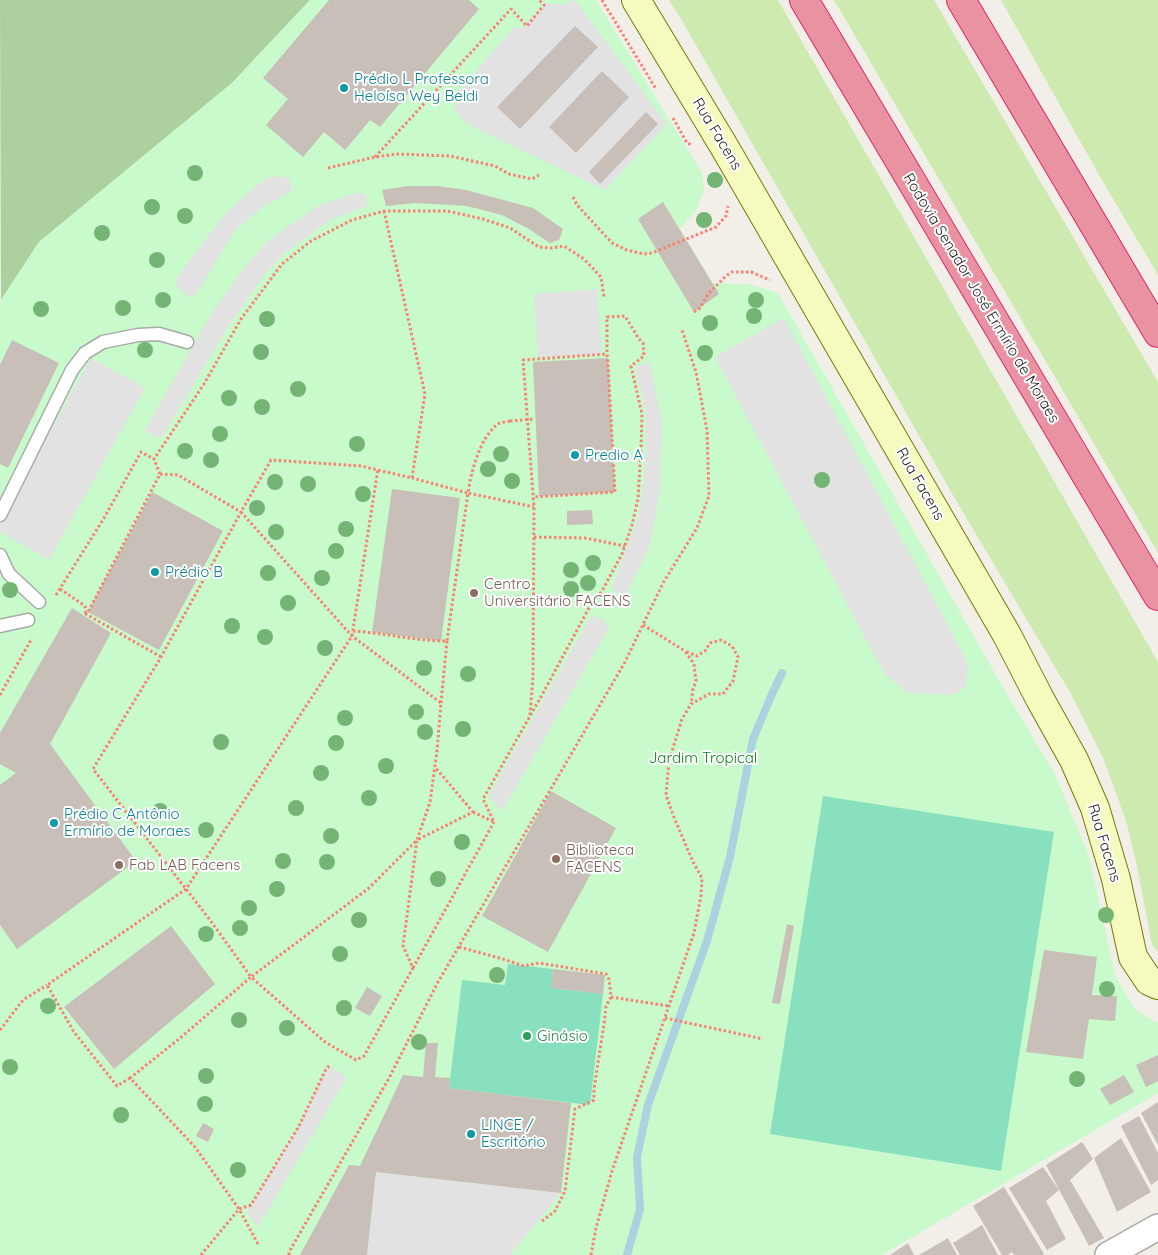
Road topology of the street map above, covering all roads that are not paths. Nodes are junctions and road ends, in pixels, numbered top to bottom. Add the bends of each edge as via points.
1 (636, 0) edge
2 (804, 0) edge
3 (961, 0) edge
4 (1158, 333) edge
5 (187, 342) dead end
6 (0, 515) edge
7 (0, 555) edge
8 (1158, 596) edge
9 (38, 602) dead end
10 (28, 620) dead end
11 (0, 626) edge
12 (1158, 986) edge
13 (1158, 1227) edge
14 (1108, 1255) edge

1 - 12 main road, Rua Facens via 997,618 1074,760 1095,808 1116,879 1133,957 1149,981
2 - 8 highway, Rodovia Senador José Ermírio de Moraes
3 - 4 highway
5 - 6 lane via 160,334 138,335 103,342 85,353 72,370
7 - 9 lane via 9,574
10 - 11 lane
13 - 14 street

